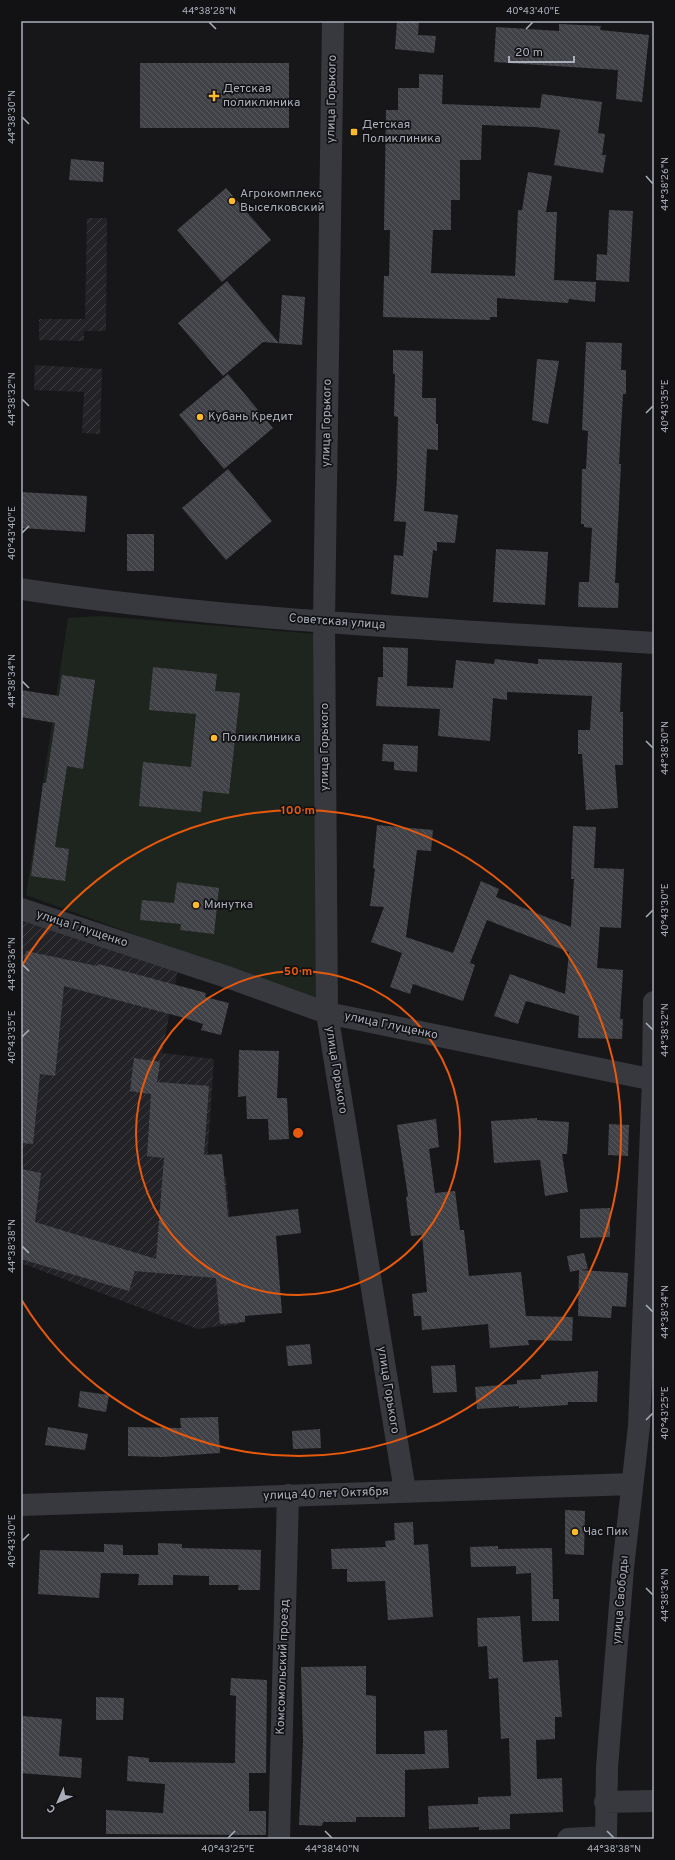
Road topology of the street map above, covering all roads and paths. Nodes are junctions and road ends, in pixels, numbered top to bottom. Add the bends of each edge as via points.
1 (333, 21) edge
2 (21, 589) edge
3 (324, 621) junction
4 (654, 643) edge
5 (21, 909) edge
6 (654, 1002) edge
7 (327, 1013) junction
8 (653, 1080) edge
9 (646, 1426) edge
10 (632, 1484) junction
11 (405, 1491) junction
12 (288, 1495) junction
13 (21, 1505) edge
14 (654, 1801) edge
15 (605, 1802) junction
16 (606, 1838) edge
17 (279, 1839) edge
18 (568, 1839) edge

1 - 3 street, улица Горького
2 - 3 street, Советская улица via 101,602
3 - 4 street, Советская улица
3 - 7 street, улица Горького
5 - 7 street, улица Глущенко
6 - 8 street, улица Свободы
7 - 8 street, улица Глущенко
7 - 11 street, улица Горького
8 - 9 street, улица Свободы
9 - 10 street, улица Свободы
10 - 11 street, улица 40 лет Октября
10 - 15 street, улица Свободы
11 - 12 street, улица 40 лет Октября
12 - 13 street, улица 40 лет Октября
12 - 17 street, Комсомольский проезд
14 - 15 street
15 - 16 street, улица Свободы
16 - 18 street

